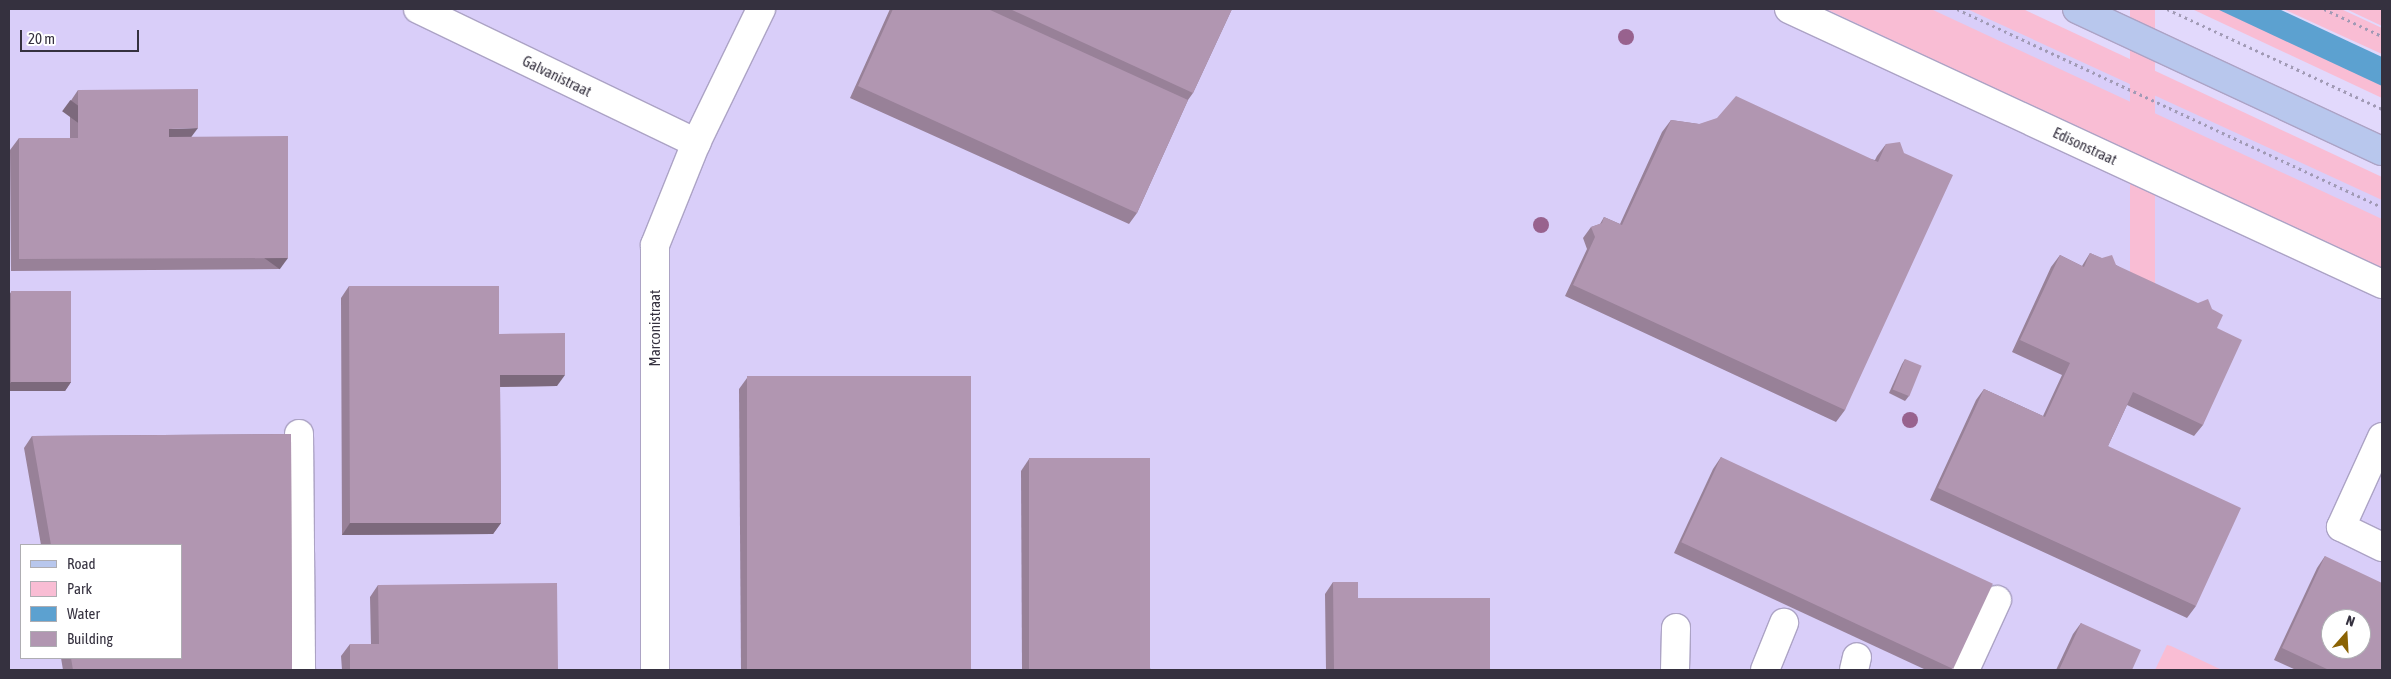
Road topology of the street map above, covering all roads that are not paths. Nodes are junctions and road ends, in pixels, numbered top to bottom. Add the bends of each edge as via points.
1 (418, 9) edge
2 (761, 9) edge
3 (1789, 9) edge
4 (2077, 9) edge
5 (696, 143) junction
6 (2382, 151) edge
7 (2382, 284) edge
8 (298, 434) dead end
9 (2382, 437) edge
10 (2382, 547) edge
11 (1997, 600) dead end
12 (1784, 623) dead end
13 (1676, 628) dead end
14 (302, 670) edge
15 (655, 670) edge
16 (1675, 670) edge
17 (1765, 670) edge
18 (1965, 670) edge

1 - 5 street, Galvanistraat
2 - 5 street, Marconistraat
3 - 7 street, Edisonstraat
4 - 6 main road
5 - 15 street, Marconistraat via 655,245
8 - 14 street
9 - 10 street via 2342,527
11 - 18 street
12 - 17 street
13 - 16 street

